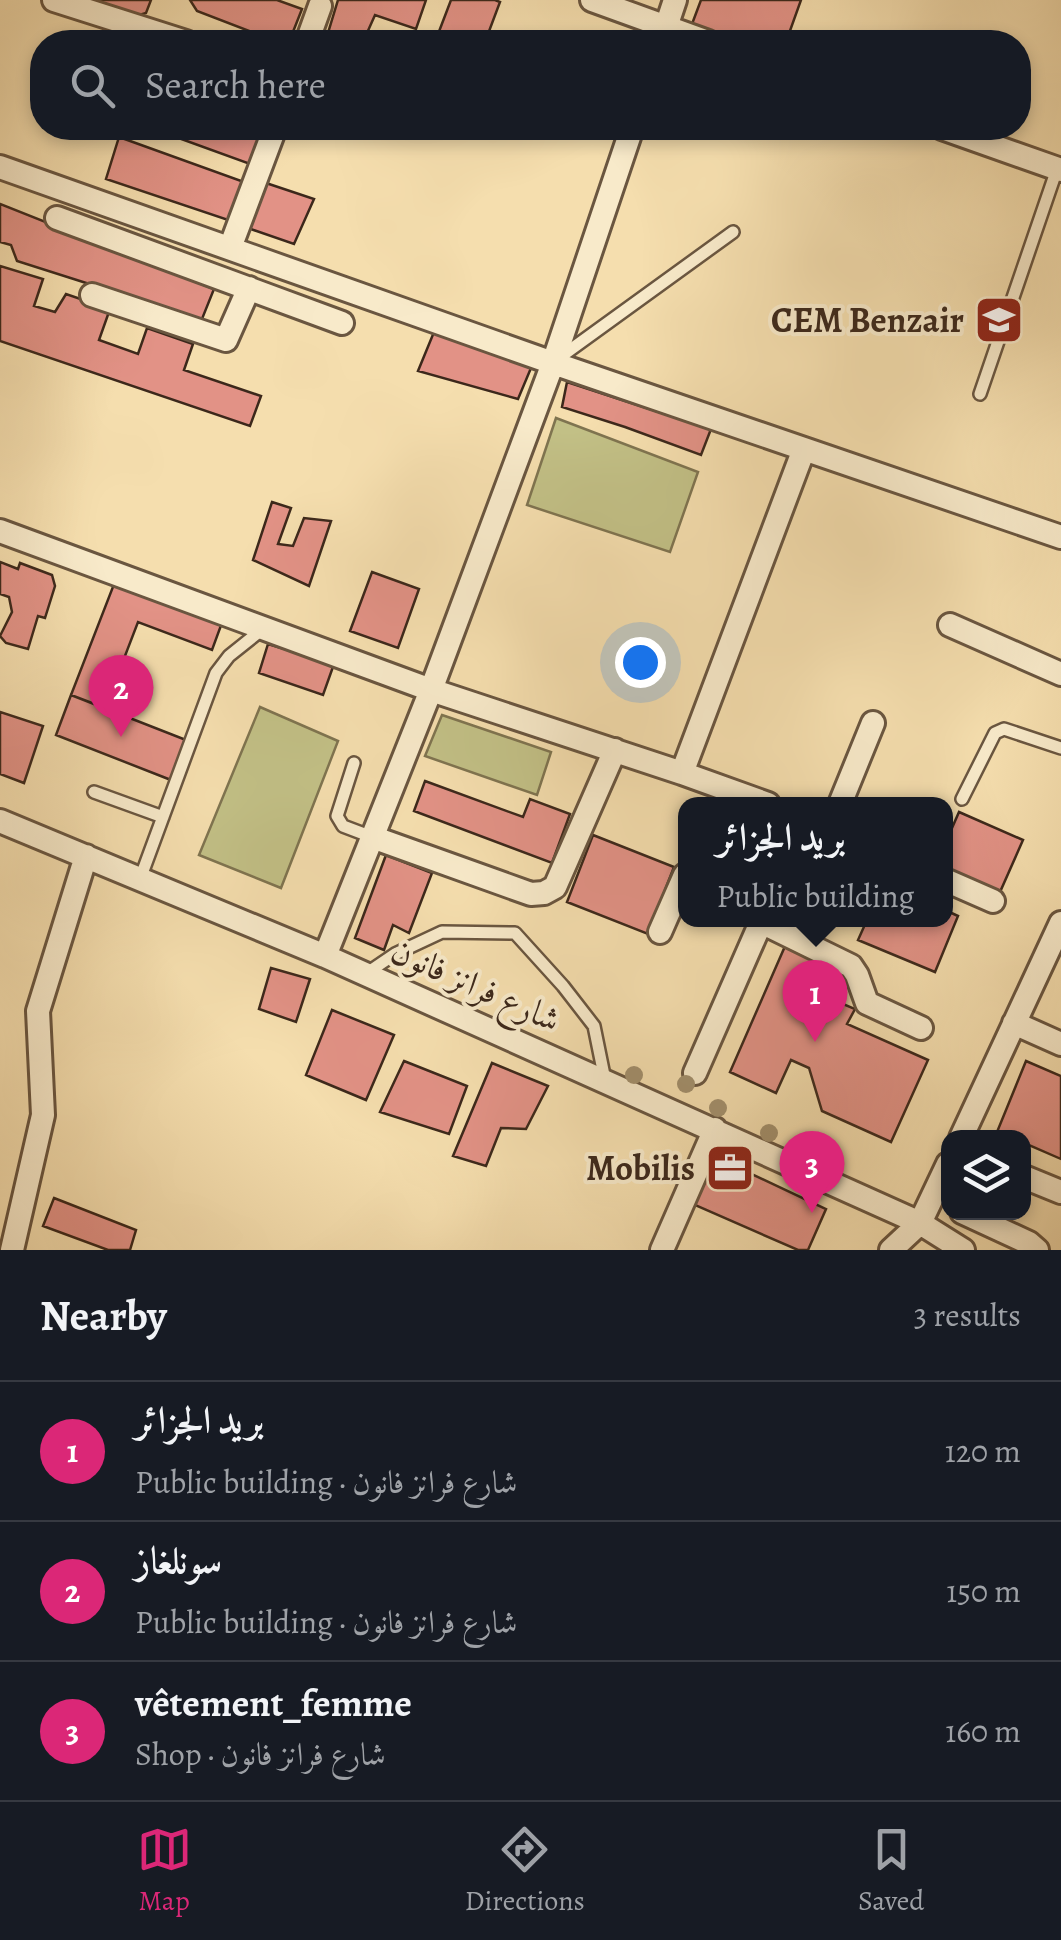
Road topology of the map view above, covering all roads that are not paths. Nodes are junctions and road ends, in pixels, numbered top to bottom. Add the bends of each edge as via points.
1 (54, 0) edge
2 (592, 0) edge
3 (675, 0) edge
4 (320, 6) dead end
5 (148, 30) edge
6 (311, 30) edge
7 (653, 30) edge
8 (665, 30) edge
9 (269, 140) edge
10 (628, 140) edge
11 (975, 140) edge
12 (0, 167) edge
13 (1059, 170) edge
14 (56, 218) dead end
15 (734, 232) dead end
16 (220, 245) junction
17 (198, 270) junction
18 (249, 288) junction
19 (92, 295) dead end
20 (342, 323) dead end
21 (553, 362) junction
22 (980, 394) dead end
23 (804, 449) junction
24 (0, 531) edge
25 (1061, 537) edge
26 (950, 624) dead end
27 (264, 628) junction
28 (1061, 674) edge
29 (430, 690) junction
30 (873, 723) dead end
31 (1061, 748) edge
32 (615, 750) junction
33 (354, 763) dead end
34 (682, 772) junction
35 (94, 792) dead end
36 (719, 796) edge
37 (843, 797) edge
38 (962, 799) dead end
39 (163, 817) junction
40 (0, 821) edge
41 (372, 837) junction
42 (86, 856) junction
43 (140, 879) junction
44 (953, 884) edge
45 (678, 891) edge
46 (993, 901) dead end
47 (1061, 923) edge
48 (759, 927) edge
49 (774, 927) edge
50 (660, 932) dead end
51 (325, 956) junction
52 (366, 974) junction
53 (1014, 1023) junction
54 (921, 1028) dead end
55 (1061, 1044) edge
56 (695, 1073) dead end
57 (605, 1080) junction
58 (715, 1130) junction
59 (965, 1130) edge
60 (1031, 1180) edge
61 (1061, 1192) edge
62 (940, 1202) edge
63 (979, 1220) edge
64 (920, 1223) junction
65 (12, 1250) edge
66 (662, 1250) edge
67 (891, 1250) edge
68 (964, 1250) edge
69 (1038, 1250) edge

1 - 5 street
2 - 7 street
3 - 8 street
4 - 6 street
9 - 16 street
10 - 21 street
11 - 13 street
12 - 16 street
13 - 22 lane
14 - 17 street
15 - 21 lane
16 - 17 street
16 - 21 street
17 - 18 street
18 - 19 street via 226,340
18 - 20 street
21 - 23 street
21 - 29 street
23 - 25 street
23 - 34 street
24 - 27 street
26 - 28 street
27 - 29 street
27 - 39 lane via 216,673
29 - 32 street
29 - 41 street
30 - 37 street
31 - 38 lane via 1004,729 994,733
32 - 34 street
32 - 41 street via 555,888 544,893 530,894
33 - 41 lane via 337,816 343,826
34 - 36 street
35 - 39 lane
39 - 43 lane
40 - 42 street, شارع فرانز فانون
41 - 51 street
42 - 43 street, شارع فرانز فانون
42 - 65 street via 38,1010 43,1114
43 - 51 street, شارع فرانز فانون
44 - 46 street
45 - 50 street
47 - 53 street
48 - 56 street
49 - 54 street via 851,966 867,1003
51 - 52 street, شارع فرانز فانون
52 - 57 street, شارع فرانز فانون
52 - 57 lane via 442,932 515,934 594,1026
53 - 55 street
53 - 59 street
57 - 58 street, شارع فرانز فانون
58 - 64 street, شارع فرانز فانون
58 - 66 street
60 - 61 street
62 - 64 street
63 - 69 street
64 - 67 street
64 - 68 street, شارع فرانز فانون

